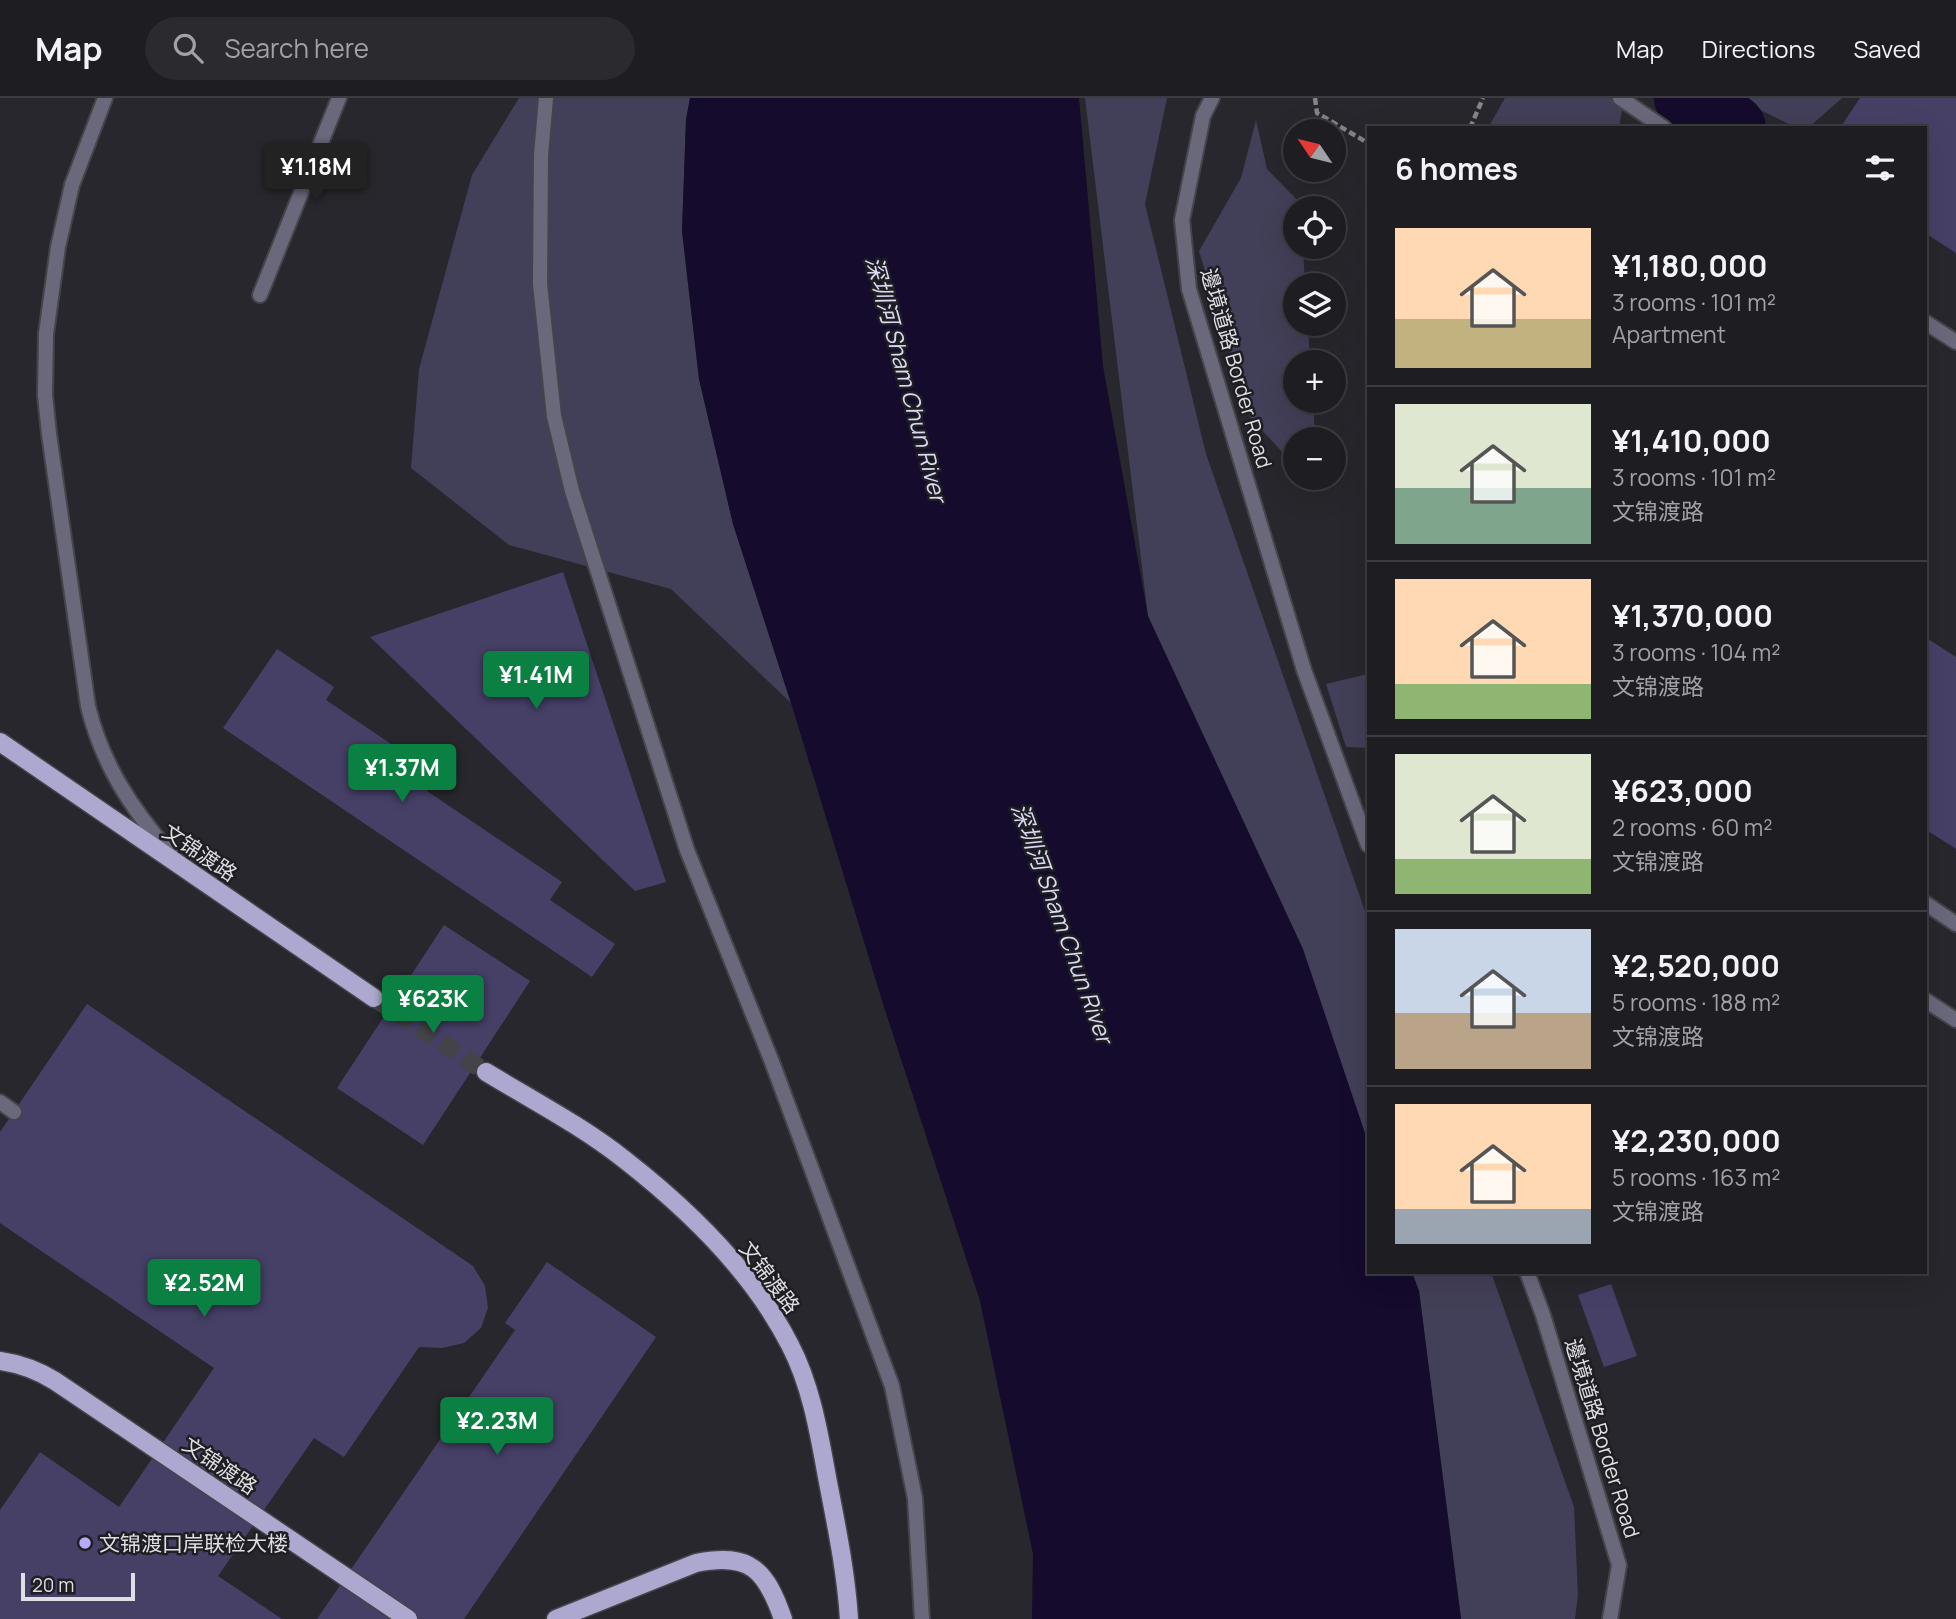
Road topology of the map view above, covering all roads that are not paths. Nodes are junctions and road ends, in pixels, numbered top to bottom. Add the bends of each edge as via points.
1 (105, 98) edge
2 (339, 98) edge
3 (546, 98) edge
4 (1212, 98) edge
5 (1620, 98) edge
6 (1661, 126) edge
7 (260, 295) dead end
8 (1927, 323) edge
9 (1956, 342) edge
10 (0, 742) edge
11 (1367, 842) edge
12 (184, 868) junction
13 (1927, 904) edge
14 (1956, 924) edge
15 (374, 998) tunnel mouth
16 (1927, 1001) edge
17 (1956, 1020) edge
18 (486, 1072) tunnel mouth
19 (0, 1102) edge
20 (14, 1112) dead end
21 (1529, 1274) edge
22 (0, 1361) edge
23 (588, 1612) edge
24 (408, 1619) edge
25 (556, 1619) edge
26 (783, 1619) edge
27 (849, 1619) edge
28 (922, 1619) edge
29 (1610, 1619) edge

1 - 12 street via 72,185 58,247 46,334 49,434 94,733 130,805
2 - 7 street
3 - 28 street via 540,284 554,416 572,491 687,850 772,1062 892,1386 915,1498
4 - 11 street, 邊境道路 Border Road via 1203,116 1182,220 1189,289 1304,670
5 - 6 street
8 - 9 street
10 - 12 main road, 文锦渡路
12 - 15 main road, 文锦渡路
13 - 14 street
16 - 17 street
18 - 27 main road, 文锦渡路 via 624,1159 702,1229 769,1307 791,1347 816,1424
19 - 20 street
21 - 29 street, 邊境道路 Border Road via 1619,1565
22 - 24 main road, 文锦渡路 via 16,1363 55,1381
23 - 25 main road
23 - 26 main road via 716,1558 753,1565 768,1581

